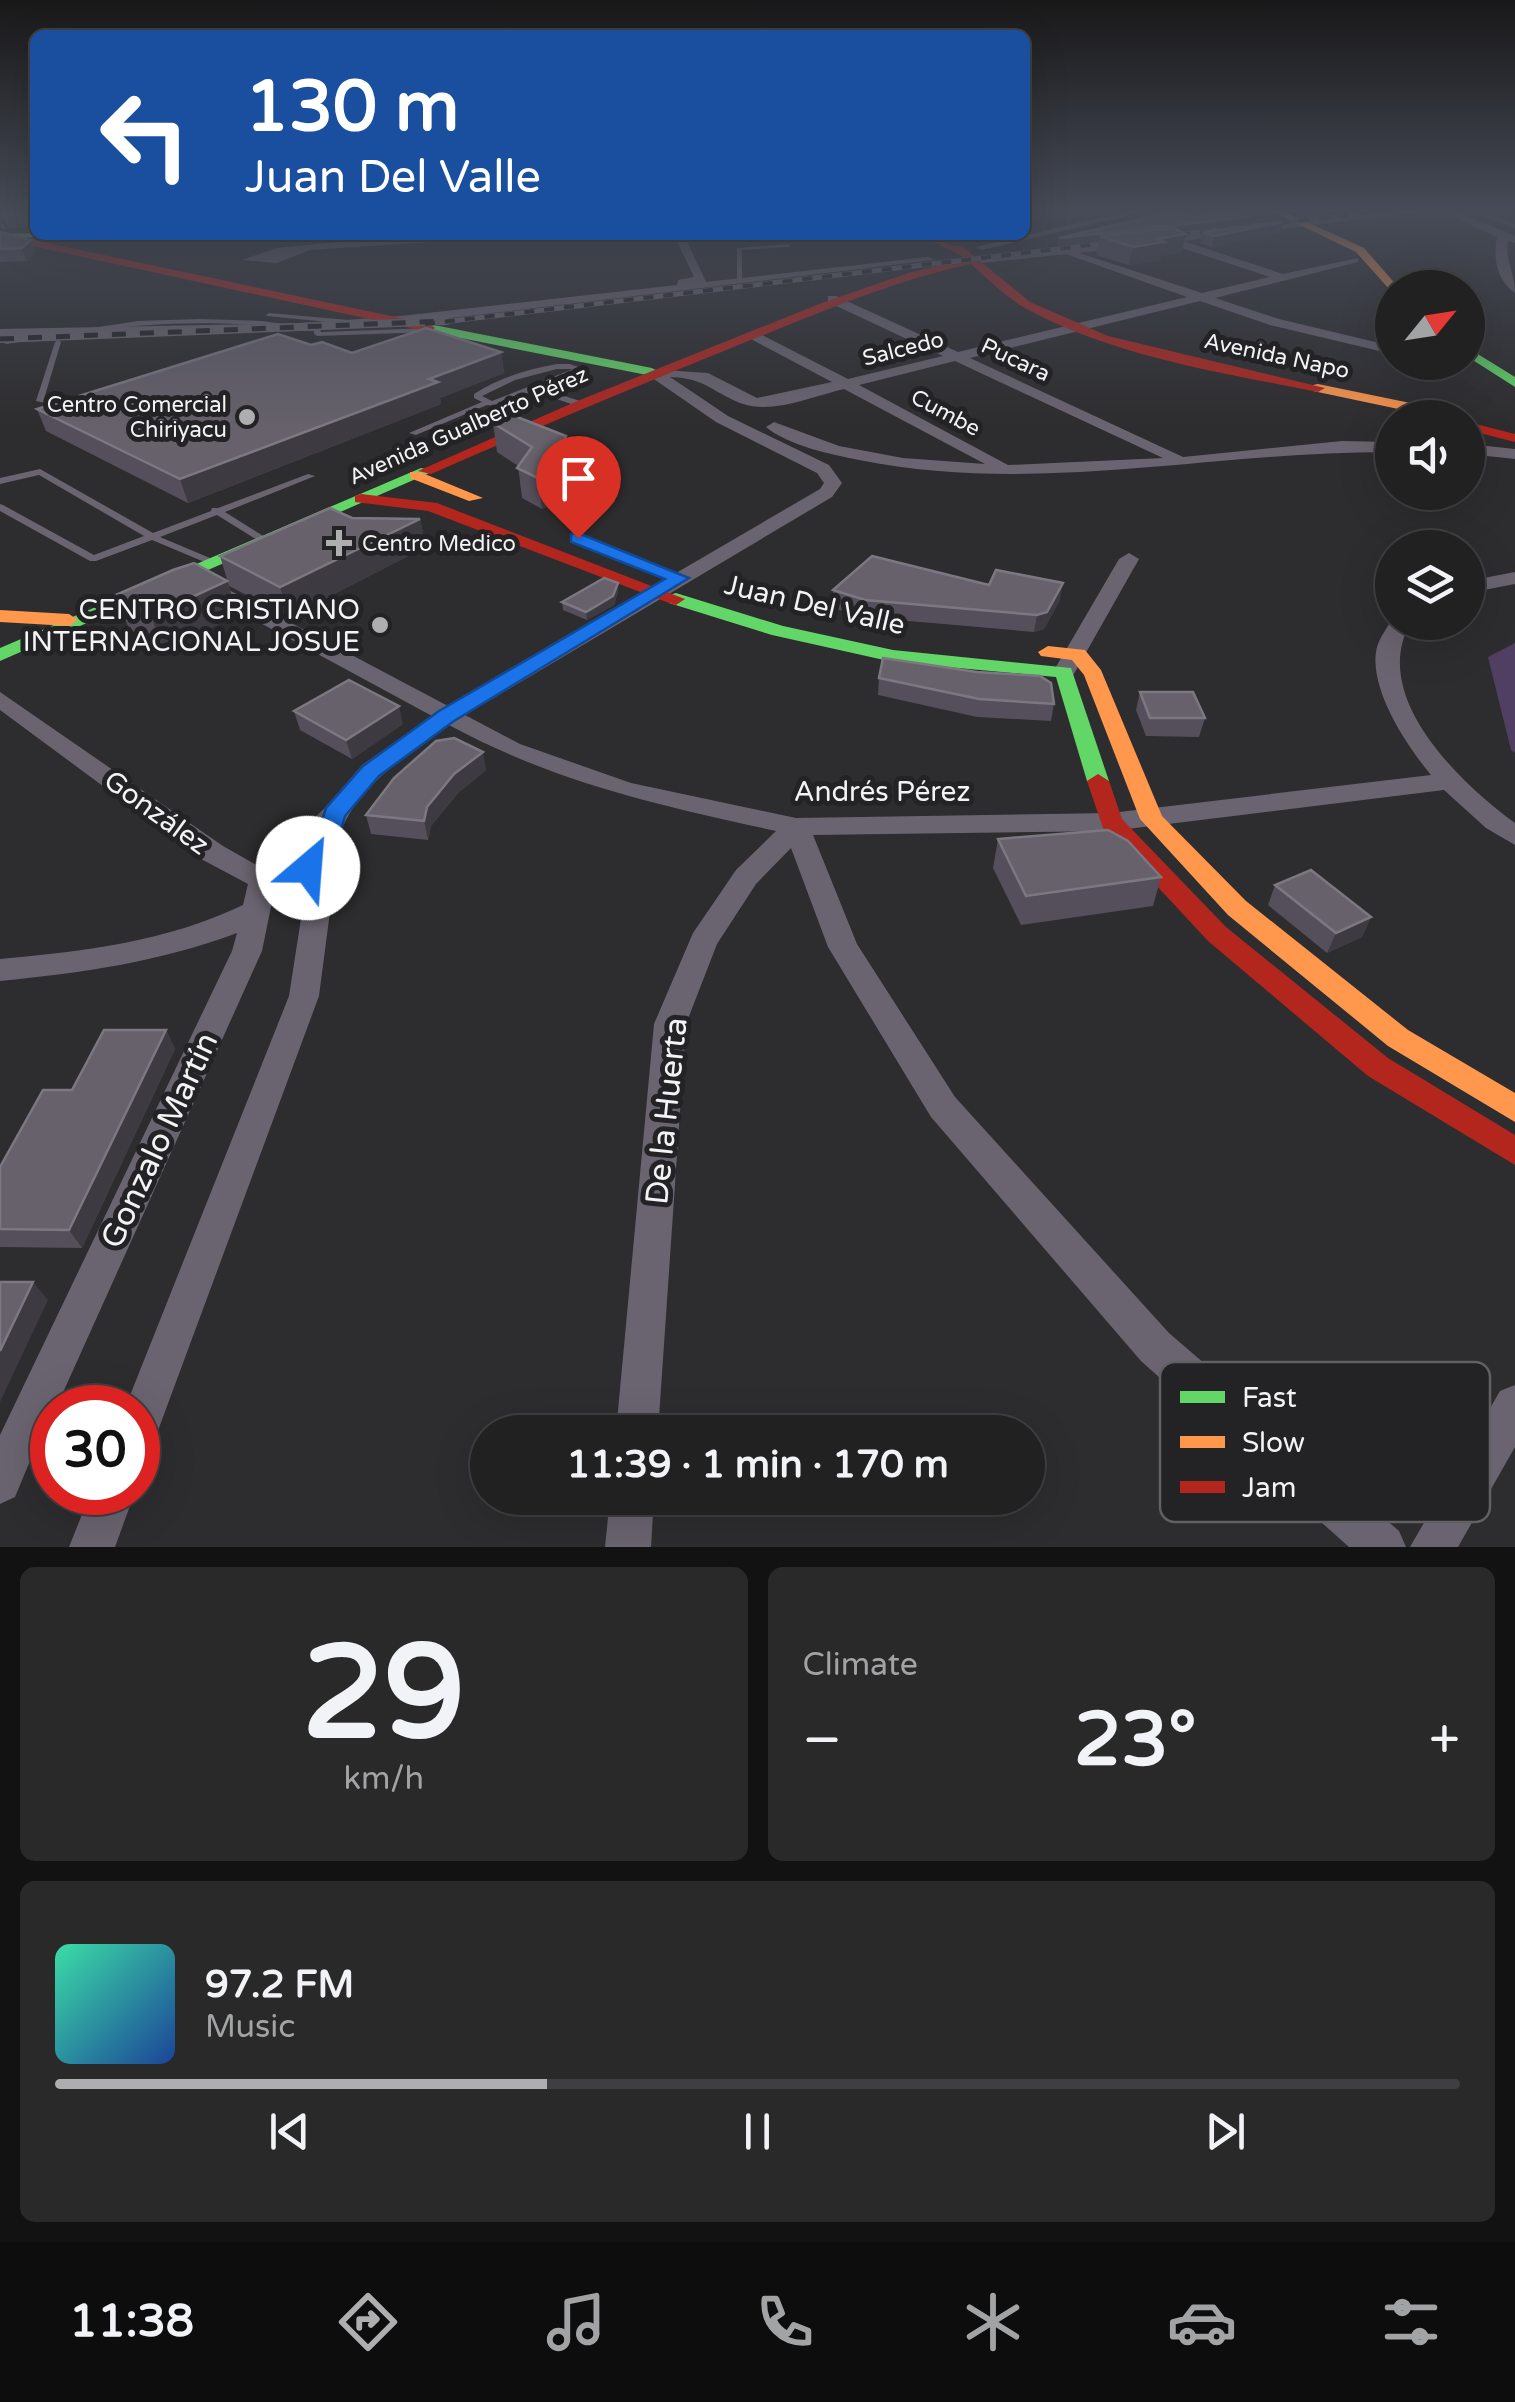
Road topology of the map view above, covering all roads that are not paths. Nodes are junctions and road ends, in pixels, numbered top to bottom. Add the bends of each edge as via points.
1 (250, 284) edge
2 (276, 284) edge
3 (662, 284) edge
4 (722, 284) edge
5 (846, 284) edge
6 (877, 284) edge
7 (1002, 284) edge
8 (1163, 284) edge
9 (1251, 284) edge
10 (563, 295) dead end
11 (1199, 296) junction
12 (832, 299) junction
13 (419, 323) junction
14 (356, 324) junction
15 (1073, 327) junction
16 (78, 331) junction
17 (310, 331) junction
18 (22, 333) junction
19 (754, 334) junction
20 (2, 339) edge
21 (58, 342) junction
22 (1375, 346) edge
23 (955, 356) junction
24 (680, 361) junction
25 (1485, 366) edge
26 (653, 372) junction
27 (1515, 382) edge
28 (844, 383) junction
29 (534, 388) junction
30 (522, 392) junction
31 (487, 402) junction
32 (1375, 402) edge
33 (76, 404) edge
34 (574, 406) junction
35 (1485, 422) edge
36 (1515, 428) edge
37 (1485, 430) edge
38 (413, 433) dead end
39 (1515, 438) edge
40 (1375, 446) edge
41 (1485, 451) edge
42 (1515, 454) edge
43 (456, 457) junction
44 (1180, 460) junction
45 (1011, 472) junction
46 (415, 475) junction
47 (312, 476) dead end
48 (0, 481) edge
49 (476, 498) junction
50 (361, 500) junction
51 (0, 507) edge
52 (215, 510) junction
53 (152, 536) junction
54 (265, 541) junction
55 (1129, 559) dead end
56 (215, 564) junction
57 (187, 575) junction
58 (680, 578) junction
59 (1515, 578) edge
60 (1485, 583) edge
61 (658, 593) junction
62 (0, 616) edge
63 (80, 620) junction
64 (1390, 640) edge
65 (0, 655) edge
66 (1071, 663) junction
67 (0, 700) edge
68 (447, 716) junction
69 (1448, 781) junction
70 (334, 814) junction
71 (1152, 819) junction
72 (1111, 822) junction
73 (796, 827) junction
74 (1515, 836) edge
75 (323, 856) junction
76 (259, 896) junction
77 (0, 970) edge
78 (1515, 1109) edge
79 (1515, 1151) edge
80 (1172, 1362) edge
81 (155, 1385) edge
82 (1515, 1406) edge
83 (638, 1415) edge
84 (1490, 1449) edge
85 (4, 1464) edge
86 (104, 1515) edge
87 (631, 1515) edge
88 (1354, 1522) edge
89 (1448, 1522) edge
90 (92, 1547) edge
91 (628, 1547) edge
92 (1383, 1547) edge
93 (1433, 1547) edge

1 - 13 street
2 - 13 street via 412,312
3 - 10 street
4 - 13 street
5 - 24 street, Avenida Gualberto Pérez via 694,346
6 - 12 street, Avenida Gualberto Pérez
7 - 15 street, Avenida Napo
8 - 11 street
9 - 11 street, Salcedo
11 - 15 street, Salcedo
11 - 22 street
12 - 19 street, Avenida Gualberto Pérez
12 - 23 street, Pucara
13 - 14 street
13 - 17 lane
13 - 26 street
14 - 17 street
14 - 18 lane via 292,314 144,317
15 - 23 street, Salcedo
15 - 32 street, Avenida Napo via 1141,350
16 - 17 street
16 - 18 street
16 - 20 lane
17 - 21 street
18 - 20 street
19 - 24 street, Avenida Gualberto Pérez
19 - 28 street, Cumbe
20 - 21 street
21 - 33 lane via 40,402
23 - 28 street, Salcedo
23 - 44 street, Pucara
24 - 26 street, Avenida Gualberto Pérez
25 - 27 street
26 - 28 street, Salcedo via 709,378 753,403
26 - 34 street, Avenida Gualberto Pérez
26 - 45 street via 796,438 874,457
26 - 58 street via 722,418 823,470 833,483
28 - 45 street, Cumbe
29 - 30 lane
29 - 31 lane via 580,369 551,366 477,396
29 - 34 lane
30 - 31 lane
30 - 34 lane
31 - 38 lane
34 - 43 street, Avenida Gualberto Pérez
35 - 36 street, Avenida Napo
37 - 39 street
40 - 44 street
41 - 42 street
43 - 46 street, Avenida Gualberto Pérez
43 - 49 street
44 - 45 street
46 - 49 street, Juan Del Valle
46 - 50 street, Avenida Gualberto Pérez
47 - 52 lane
48 - 53 lane via 40,472
49 - 58 street, Juan Del Valle
50 - 54 street, Avenida Gualberto Pérez
50 - 61 street, Juan Del Valle via 431,506
51 - 53 lane via 94,559
52 - 53 lane
52 - 54 lane
53 - 56 lane
54 - 56 street, Avenida Gualberto Pérez
55 - 66 street
56 - 57 street, Avenida Gualberto Pérez
57 - 63 street, Avenida Gualberto Pérez
57 - 68 street, Andrés Pérez
58 - 61 street
58 - 66 street, Juan Del Valle via 865,630
59 - 60 street
61 - 66 street, Juan Del Valle via 847,647 980,667
61 - 68 street
62 - 63 street
63 - 65 street, Avenida Gualberto Pérez
64 - 69 street via 1389,674 1406,718
66 - 71 street via 1094,674
66 - 72 street
67 - 76 street, González via 213,853
68 - 70 street via 371,771
68 - 73 street, Andrés Pérez via 511,749 625,790
69 - 71 street, Andrés Pérez
69 - 74 street
70 - 75 street
70 - 76 street
71 - 72 street, Andrés Pérez
71 - 78 street via 1237,908 1383,1026
72 - 73 street, Andrés Pérez
72 - 79 street via 1216,934 1378,1067
73 - 80 street via 843,947 943,1107
73 - 83 street, De la Huerta via 746,878 703,941 670,1024
75 - 76 street
75 - 81 street via 304,996
76 - 77 street via 226,928 186,940
76 - 85 street, Gonzalo Martín via 247,952
82 - 84 street
86 - 90 street
87 - 91 street
88 - 92 street
89 - 93 street

